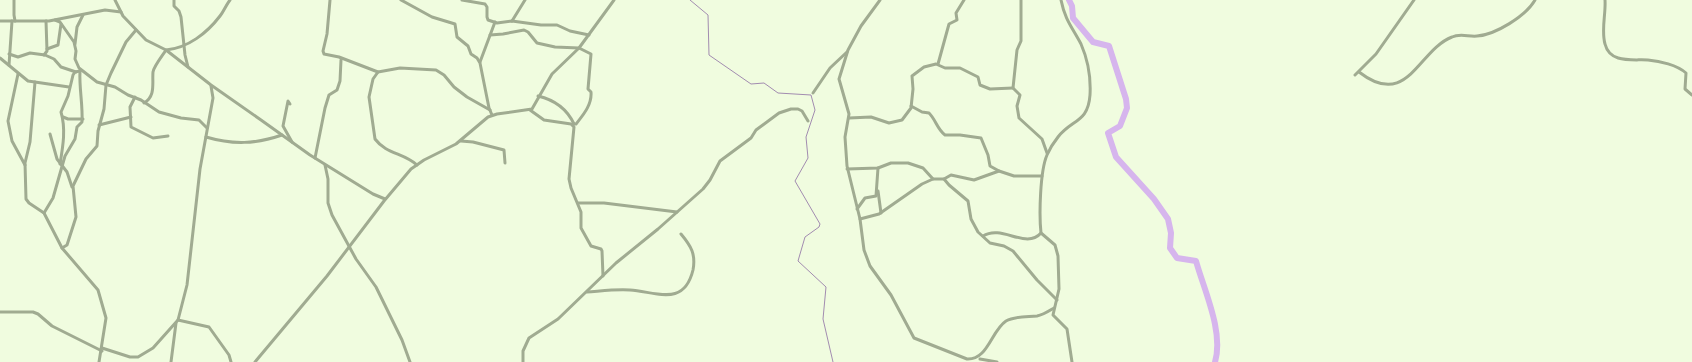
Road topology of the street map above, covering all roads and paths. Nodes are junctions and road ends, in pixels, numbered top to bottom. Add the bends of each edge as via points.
1 (14, 0) edge
2 (115, 0) edge
3 (174, 0) edge
4 (230, 0) edge
5 (330, 0) edge
6 (401, 0) edge
7 (462, 0) edge
8 (525, 0) edge
9 (614, 0) edge
10 (880, 0) edge
11 (964, 0) edge
12 (1021, 0) edge
13 (1060, 0) edge
14 (1414, 0) edge
15 (1535, 0) edge
16 (1605, 0) edge
17 (121, 12) junction
18 (83, 15) junction
19 (55, 20) junction
20 (0, 21) edge
21 (14, 21) junction
22 (46, 21) junction
23 (512, 21) junction
24 (495, 22) junction
25 (61, 24) junction
26 (136, 30) junction
27 (490, 35) junction
28 (590, 35) junction
29 (188, 44) junction
30 (75, 45) junction
31 (184, 46) junction
32 (47, 48) junction
33 (579, 48) junction
34 (166, 50) junction
35 (848, 50) junction
36 (185, 51) junction
37 (9, 54) junction
38 (44, 55) junction
39 (0, 58) edge
40 (341, 60) junction
41 (480, 62) junction
42 (938, 64) junction
43 (9, 65) junction
44 (188, 67) junction
45 (79, 71) junction
46 (377, 72) junction
47 (1359, 72) junction
48 (18, 74) junction
49 (1355, 75) dead end
50 (35, 82) junction
51 (106, 85) junction
52 (211, 85) junction
53 (69, 87) junction
54 (1013, 88) junction
55 (222, 93) junction
56 (813, 93) dead end
57 (1692, 95) edge
58 (538, 96) junction
59 (134, 97) junction
60 (213, 98) junction
61 (144, 103) junction
62 (290, 104) dead end
63 (911, 106) junction
64 (490, 110) junction
65 (530, 110) junction
66 (492, 115) junction
67 (62, 116) junction
68 (131, 117) junction
69 (849, 118) junction
70 (83, 119) junction
71 (808, 121) dead end
72 (572, 124) junction
73 (99, 125) junction
74 (208, 129) junction
75 (50, 134) dead end
76 (282, 135) junction
77 (168, 136) dead end
78 (206, 137) junction
79 (461, 141) junction
80 (293, 143) junction
81 (1047, 155) junction
82 (315, 158) junction
83 (505, 163) dead end
84 (61, 164) junction
85 (325, 164) junction
86 (25, 165) junction
87 (418, 165) junction
88 (878, 168) junction
89 (847, 169) junction
90 (999, 171) junction
91 (1042, 176) junction
92 (933, 179) junction
93 (944, 179) junction
94 (878, 186) junction
95 (72, 188) junction
96 (385, 199) junction
97 (578, 203) junction
98 (858, 209) junction
99 (44, 212) junction
100 (677, 212) junction
101 (881, 213) junction
102 (860, 219) junction
103 (681, 234) dead end
104 (1041, 234) junction
105 (983, 236) junction
106 (348, 245) junction
107 (62, 248) junction
108 (603, 276) junction
109 (587, 292) junction
110 (1057, 300) junction
111 (1054, 308) junction
112 (0, 312) edge
113 (177, 322) junction
114 (102, 349) junction
115 (979, 359) junction
116 (99, 362) edge
117 (171, 362) edge
118 (231, 362) edge
119 (255, 362) edge
120 (410, 362) edge
121 (523, 362) edge
122 (984, 362) edge
123 (998, 362) edge
124 (1072, 362) edge

1 - 21 street
2 - 17 street
3 - 31 street via 174,6 181,17
4 - 29 street via 217,20
5 - 40 street via 323,52
6 - 41 street via 432,17 455,24 458,37
7 - 24 street via 485,4 487,17
8 - 23 street
9 - 28 street
10 - 35 street
11 - 42 street via 956,13 956,20 949,24
12 - 54 street via 1021,41 1017,52
13 - 81 street via 1065,18 1084,53 1090,76 1090,95 1086,112 1059,135
14 - 47 street via 1385,42
15 - 47 street via 1522,16 1494,31 1481,36 1450,37 1414,72 1402,80 1377,83
16 - 57 street via 1604,37 1607,48 1621,59 1649,60 1677,68 1686,73 1685,89
17 - 18 street via 105,10
17 - 26 street
18 - 19 street
18 - 30 street via 77,27
19 - 22 street
19 - 25 street
20 - 21 street
21 - 22 street
21 - 37 street
22 - 32 street
23 - 24 street via 499,24
23 - 28 street via 541,25 557,24 570,31
24 - 27 street
25 - 30 street
25 - 32 street via 58,45
26 - 34 street via 146,40
26 - 51 street via 118,56
27 - 33 street via 524,30 537,43
27 - 41 street
28 - 33 street
29 - 31 street
29 - 36 street
30 - 45 street via 75,59
31 - 34 street
31 - 36 street
32 - 38 street
33 - 58 street via 552,74
33 - 72 street via 591,55 588,89 591,94 587,109 576,124
34 - 44 street
34 - 61 street via 154,70 150,99
35 - 56 street via 830,68
35 - 69 street via 839,79
36 - 44 street
37 - 38 street via 18,57 30,53
37 - 43 street
38 - 45 street via 54,59 61,67
39 - 43 street
40 - 46 street
40 - 82 street via 340,81 337,90 329,95
41 - 64 street
42 - 54 street via 945,68 960,68 967,71 978,77 980,85 987,88
42 - 63 street via 924,67 912,76
43 - 48 street
44 - 52 street
45 - 51 street
45 - 53 street via 73,75
45 - 70 street
46 - 64 street via 400,68 436,70 467,97
46 - 87 street via 369,97 375,139 390,152 406,156
47 - 49 street
48 - 50 street via 28,81
48 - 86 street via 8,121 12,141
50 - 53 street
50 - 86 street via 30,142
51 - 59 street
51 - 73 street via 104,109
52 - 55 street
52 - 60 street
53 - 67 street via 61,111
54 - 81 street via 1020,95 1019,118 1042,139
55 - 60 street
55 - 76 street
58 - 65 street
58 - 72 street via 549,99 563,108
59 - 61 street
59 - 68 street via 130,107
60 - 74 street
61 - 74 street via 159,112 199,120
62 - 80 street via 287,101 283,126
63 - 69 street via 897,122 886,122 871,117
63 - 90 street via 929,113 936,121 938,129 945,135 981,138 990,166
64 - 66 street
65 - 66 street
65 - 72 street via 544,120
66 - 79 street
67 - 70 street via 68,119
67 - 84 street via 64,139
68 - 73 street
68 - 77 street via 131,127 143,134 153,138
69 - 89 street via 845,137
70 - 84 street
71 - 100 street via 805,114 798,109 778,113 720,161 707,184
72 - 97 street via 574,128 570,179
73 - 95 street via 97,146 86,159
74 - 78 street
75 - 84 street via 57,159
76 - 78 street via 262,142 233,143
76 - 80 street
78 - 113 street via 187,285
79 - 83 street via 504,150
79 - 87 street
80 - 82 street
81 - 91 street
82 - 85 street
84 - 95 street via 70,178
84 - 99 street via 53,198
85 - 96 street
85 - 106 street via 329,209
86 - 99 street via 26,199
87 - 96 street
88 - 89 street
88 - 92 street via 895,163 912,164 923,168
88 - 94 street
89 - 98 street
90 - 91 street via 1014,176
90 - 93 street via 978,180 951,175
91 - 104 street
92 - 93 street
92 - 101 street
93 - 105 street via 968,201 972,222
94 - 98 street via 876,196 865,198
94 - 101 street
95 - 107 street via 75,223 67,245
96 - 106 street
97 - 100 street via 604,203
97 - 108 street via 581,230 591,246 602,251
98 - 102 street
99 - 107 street
100 - 108 street
101 - 102 street
102 - 115 street via 866,258 891,294 914,338 960,357
103 - 109 street via 691,246 694,260 688,284 680,293 669,295 620,290
104 - 105 street via 1028,240 989,232
104 - 110 street via 1057,249
105 - 110 street via 990,243 1013,251
106 - 119 street via 318,286
106 - 120 street via 376,287
107 - 114 street via 98,290 106,318
108 - 109 street
109 - 121 street via 558,319 530,338 523,351
110 - 111 street
111 - 115 street via 1039,316 1008,320 1000,327
111 - 124 street via 1053,315 1067,329
112 - 114 street via 33,312 52,326
113 - 114 street via 153,348 138,357
113 - 117 street
113 - 118 street via 209,327 229,355
114 - 116 street
115 - 122 street
115 - 123 street

